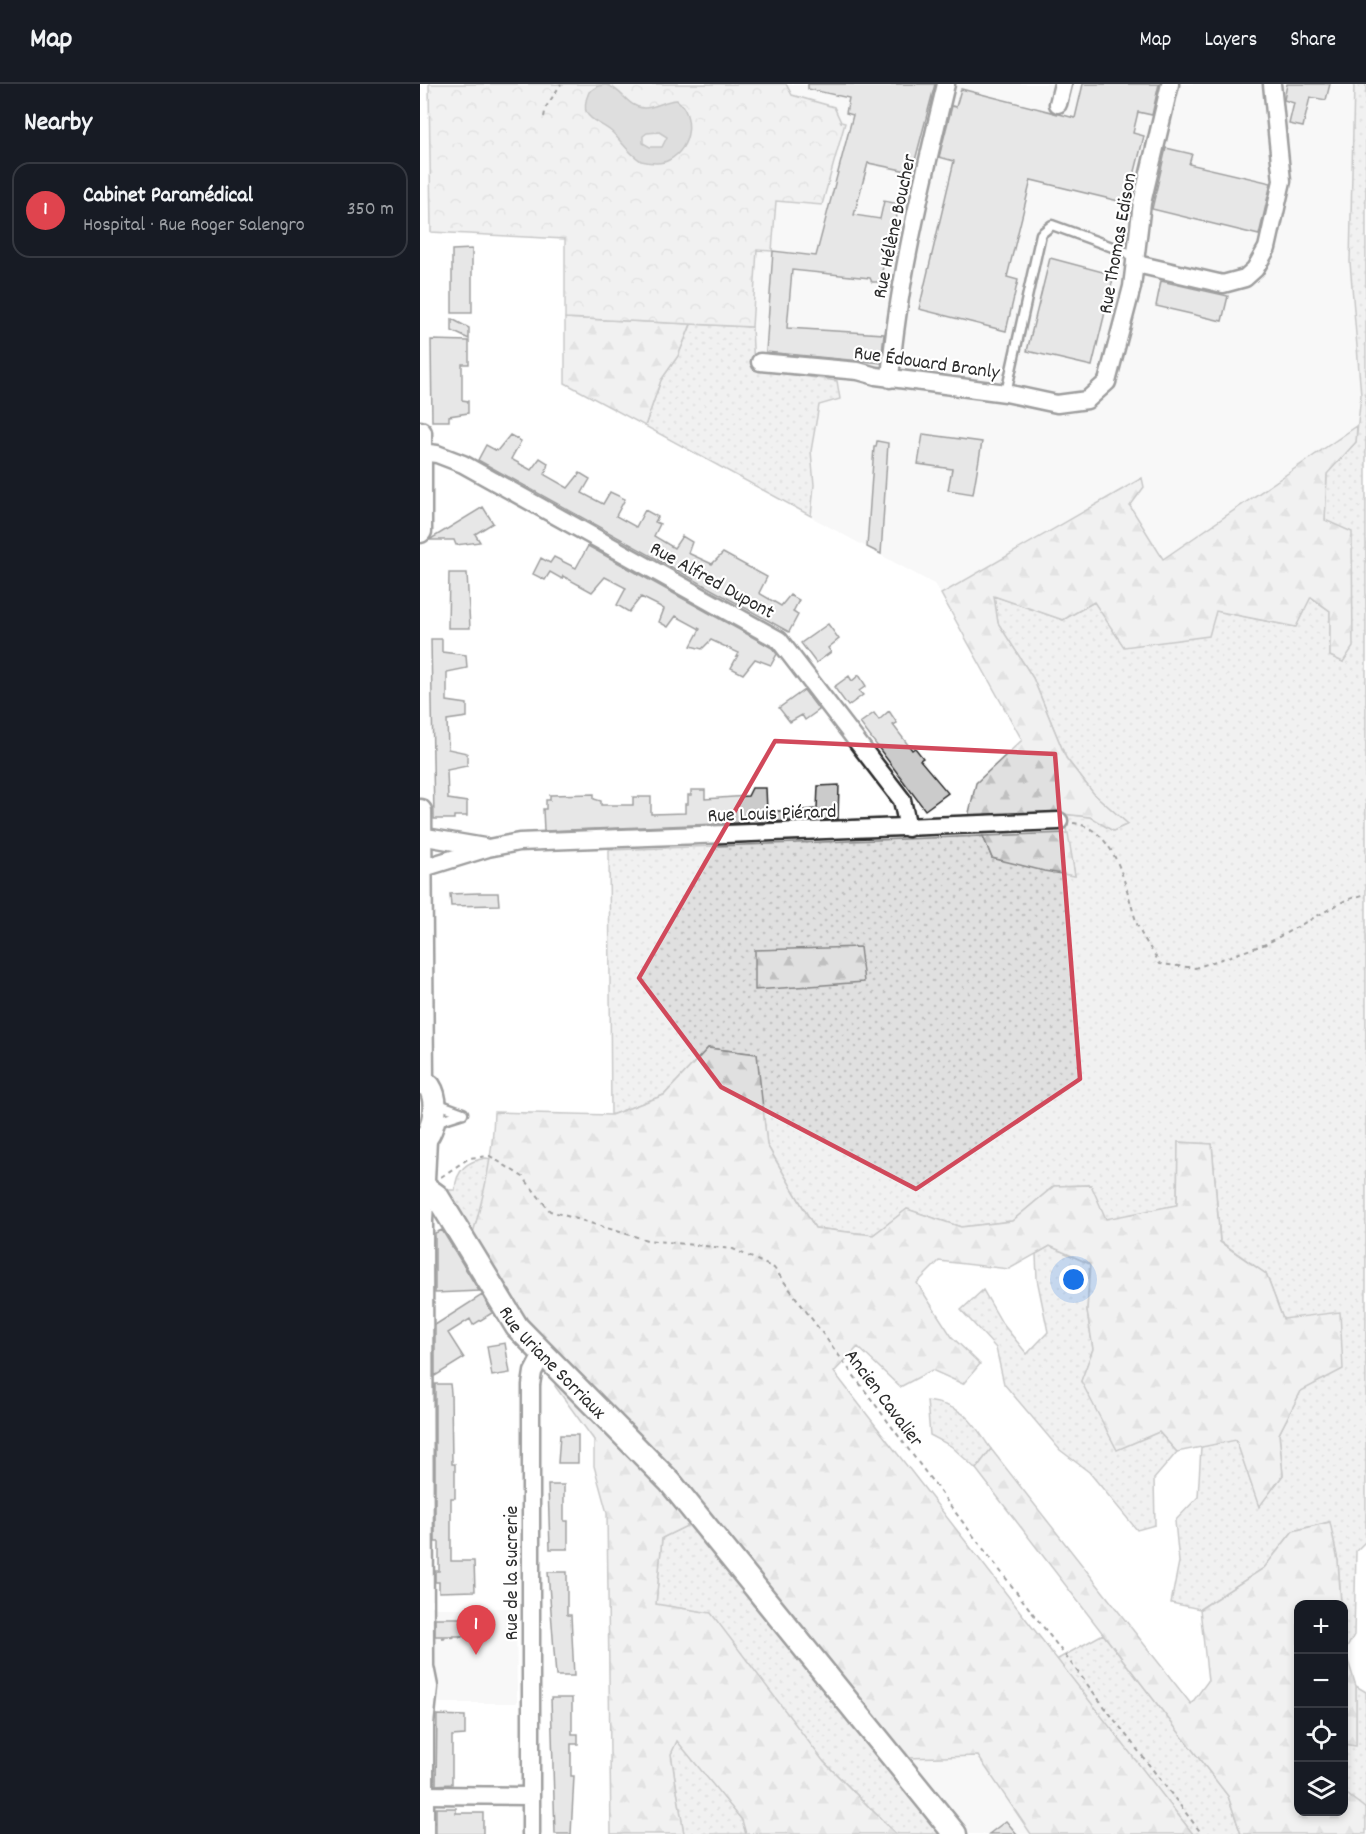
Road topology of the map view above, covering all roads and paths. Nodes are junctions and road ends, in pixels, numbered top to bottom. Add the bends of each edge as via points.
1 (561, 84) edge
2 (946, 84) edge
3 (1063, 84) edge
4 (1170, 84) edge
5 (1272, 84) edge
6 (1058, 104) dead end
7 (544, 117) dead end
8 (1136, 260) junction
9 (760, 362) dead end
10 (890, 379) junction
11 (1006, 393) junction
12 (1087, 399) joint
13 (420, 449) edge
14 (420, 531) edge
15 (420, 811) edge
16 (1059, 821) joint
17 (908, 828) junction
18 (420, 836) edge
19 (488, 848) junction
20 (420, 869) edge
21 (1366, 894) edge
22 (420, 937) edge
23 (425, 1109) edge
24 (432, 1180) junction
25 (422, 1221) junction
26 (455, 1228) junction
27 (543, 1353) junction
28 (421, 1493) edge
29 (465, 1636) dead end
30 (435, 1638) dead end
31 (421, 1669) edge
32 (422, 1795) junction
33 (531, 1796) junction
34 (422, 1834) edge
35 (531, 1834) edge
36 (955, 1834) edge
37 (1202, 1834) edge

1 - 7 path
2 - 10 street, Rue Hélène Boucher via 896,314
3 - 6 street
4 - 8 street, Rue Thomas Edison via 1142,203
5 - 8 street via 1282,181 1267,248 1255,269 1245,278 1223,284 1141,265
8 - 11 lane via 1126,252 1052,225 1041,234
8 - 12 street, Rue Thomas Edison via 1107,382
9 - 10 street, Rue Édouard Branly via 858,371
10 - 11 street, Rue Édouard Branly
11 - 12 street, Rue Édouard Branly via 1057,404
13 - 14 main road
13 - 17 street, Rue Alfred Dupont via 463,464 779,640 902,800
15 - 18 main road
16 - 17 street, Rue Louis Piérard
16 - 21 path via 1089,828 1108,846 1138,927 1160,964 1195,968 1266,944 1346,900
17 - 19 street, Rue Louis Piérard via 519,842
18 - 19 street, Rue Louis Piérard
18 - 20 main road
19 - 20 street, Rue Louis Piérard
20 - 22 main road
22 - 23 main road
23 - 24 main road
24 - 25 main road
24 - 26 main road, Rue Uriane Sorriaux
24 - 37 path, Ancien Cavalier via 469,1158 490,1156 523,1177 550,1211 647,1240 733,1249 774,1268
25 - 26 main road via 444,1220
25 - 28 main road
26 - 27 main road, Rue Uriane Sorriaux via 516,1327
27 - 33 street, Rue de la Sucrerie via 532,1372 531,1385
27 - 36 main road, Rue Uriane Sorriaux via 670,1482
28 - 31 main road
29 - 30 path
31 - 32 main road via 426,1687
32 - 33 street
32 - 34 main road
33 - 35 street, Rue de la Sucrerie

